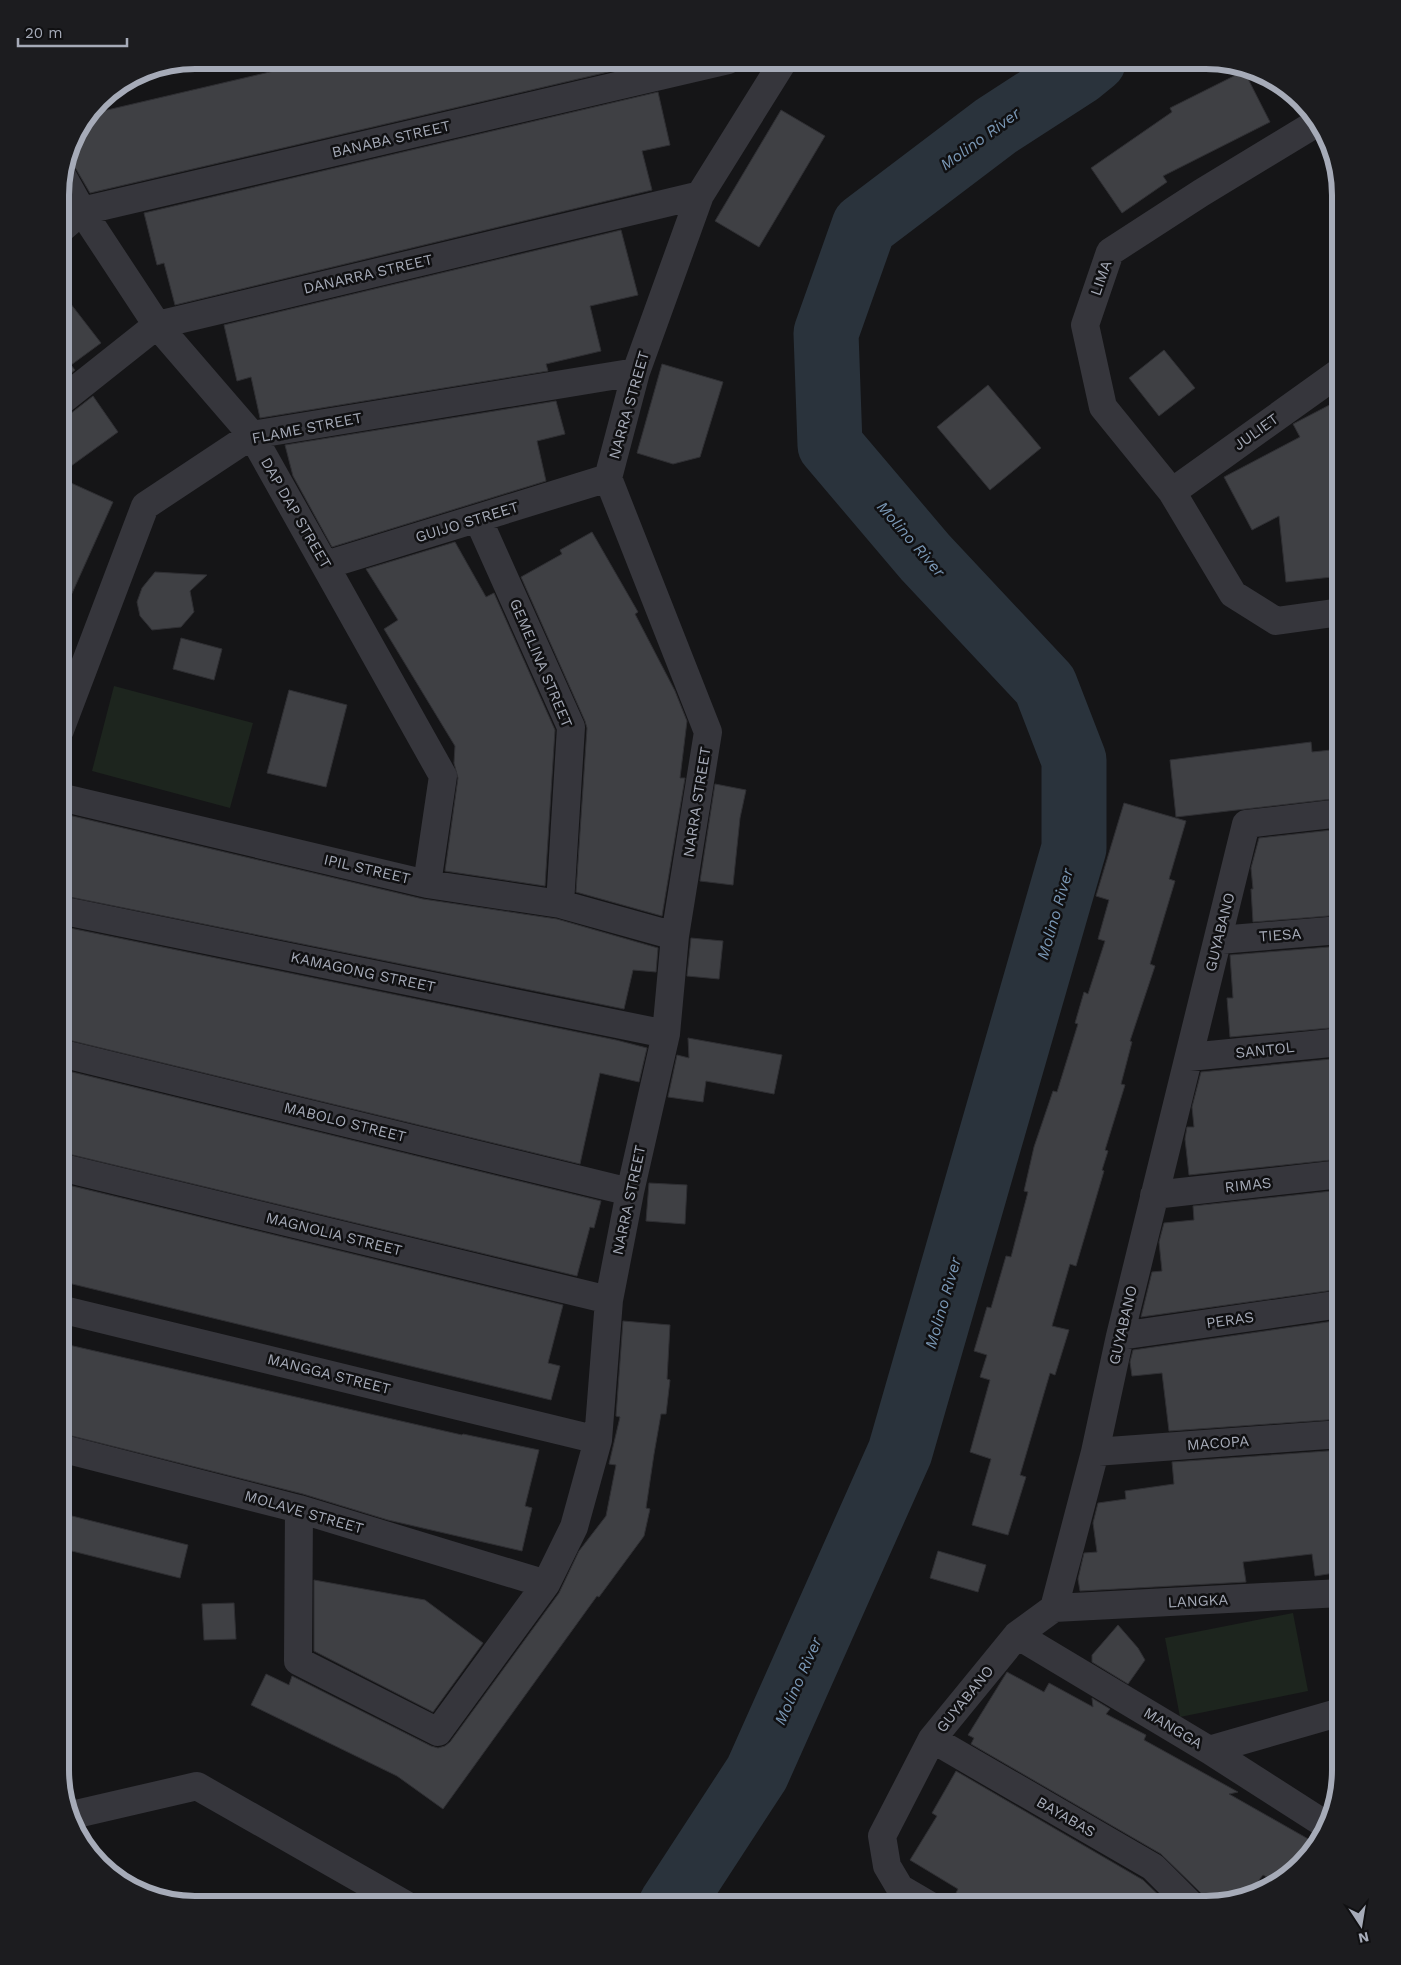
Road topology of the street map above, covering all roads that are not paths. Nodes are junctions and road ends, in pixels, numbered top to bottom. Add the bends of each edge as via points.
1 (689, 69) edge
2 (778, 69) edge
3 (1311, 126) edge
4 (69, 188) edge
5 (700, 195) junction
6 (82, 211) junction
7 (69, 222) edge
8 (157, 325) junction
9 (636, 372) junction
10 (1332, 377) edge
11 (69, 395) edge
12 (252, 435) junction
13 (608, 478) junction
14 (1172, 492) junction
15 (478, 519) junction
16 (326, 565) junction
17 (1332, 613) edge
18 (69, 706) edge
19 (69, 799) edge
20 (1332, 814) edge
21 (427, 884) junction
22 (560, 904) junction
23 (69, 912) edge
24 (1332, 931) edge
25 (675, 936) junction
26 (1219, 940) junction
27 (666, 1034) junction
28 (1332, 1043) edge
29 (69, 1055) edge
30 (1188, 1057) junction
31 (69, 1169) edge
32 (1332, 1175) edge
33 (630, 1192) junction
34 (1154, 1195) junction
35 (609, 1300) junction
36 (1332, 1305) edge
37 (69, 1311) edge
38 (1120, 1336) junction
39 (1332, 1435) edge
40 (598, 1440) junction
41 (69, 1450) edge
42 (1095, 1452) junction
43 (299, 1509) junction
44 (546, 1584) junction
45 (1332, 1593) edge
46 (1054, 1608) junction
47 (1017, 1635) junction
48 (1332, 1715) edge
49 (932, 1739) junction
50 (1209, 1750) junction
51 (77, 1814) edge
52 (1321, 1822) edge
53 (390, 1896) edge
54 (914, 1896) edge
55 (1182, 1896) edge

1 - 6 street, BANABA STREET
2 - 5 street, NARRA STREET
3 - 14 street, LIMA via 1110,252 1085,325 1102,407
4 - 6 street, DAP DAP STREET
5 - 8 street, DANARRA STREET
5 - 9 street, NARRA STREET
6 - 7 street, BANABA STREET
6 - 8 street, DAP DAP STREET
8 - 11 street, DANARRA STREET
8 - 12 street, DAP DAP STREET
9 - 12 street, FLAME STREET
9 - 13 street, NARRA STREET
10 - 14 street, JULIET
12 - 16 street, DAP DAP STREET
12 - 18 street, FLAME STREET via 145,506
13 - 15 street, GUIJO STREET
13 - 25 street, NARRA STREET via 708,732
14 - 17 street, LIMA via 1233,594 1276,622
15 - 16 street, GUIJO STREET
15 - 22 street, GEMELINA STREET via 571,727
16 - 21 street, DAP DAP STREET via 444,776
19 - 21 street, IPIL STREET
20 - 26 street, GUYABANO via 1246,824
21 - 22 street, IPIL STREET
22 - 25 street, IPIL STREET
23 - 27 street, KAMAGONG STREET
24 - 26 street, TIESA
25 - 27 street, NARRA STREET
26 - 30 street, GUYABANO
27 - 33 street, NARRA STREET
28 - 30 street, SANTOL
29 - 33 street, MABOLO STREET
30 - 34 street, GUYABANO
31 - 35 street, MAGNOLIA STREET
32 - 34 street, RIMAS
33 - 35 street, NARRA STREET
34 - 38 street, GUYABANO
35 - 40 street, NARRA STREET
36 - 38 street, PERAS
37 - 40 street, MANGGA STREET
38 - 42 street, GUYABANO
39 - 42 street, MACOPA
40 - 44 street, NARRA STREET via 574,1527
41 - 43 street, MOLAVE STREET
42 - 46 street, GUYABANO
43 - 44 street, MOLAVE STREET
43 - 44 street, NARRA STREET via 298,1662 438,1732
45 - 46 street, LANGKA
46 - 47 street, GUYABANO
47 - 49 street, GUYABANO
47 - 50 street, MANGGA
48 - 50 street
49 - 54 street, GUYABANO via 882,1836 887,1866 900,1888
49 - 55 street, BAYABAS via 1154,1867
50 - 52 street, MANGGA
51 - 53 street via 197,1786

